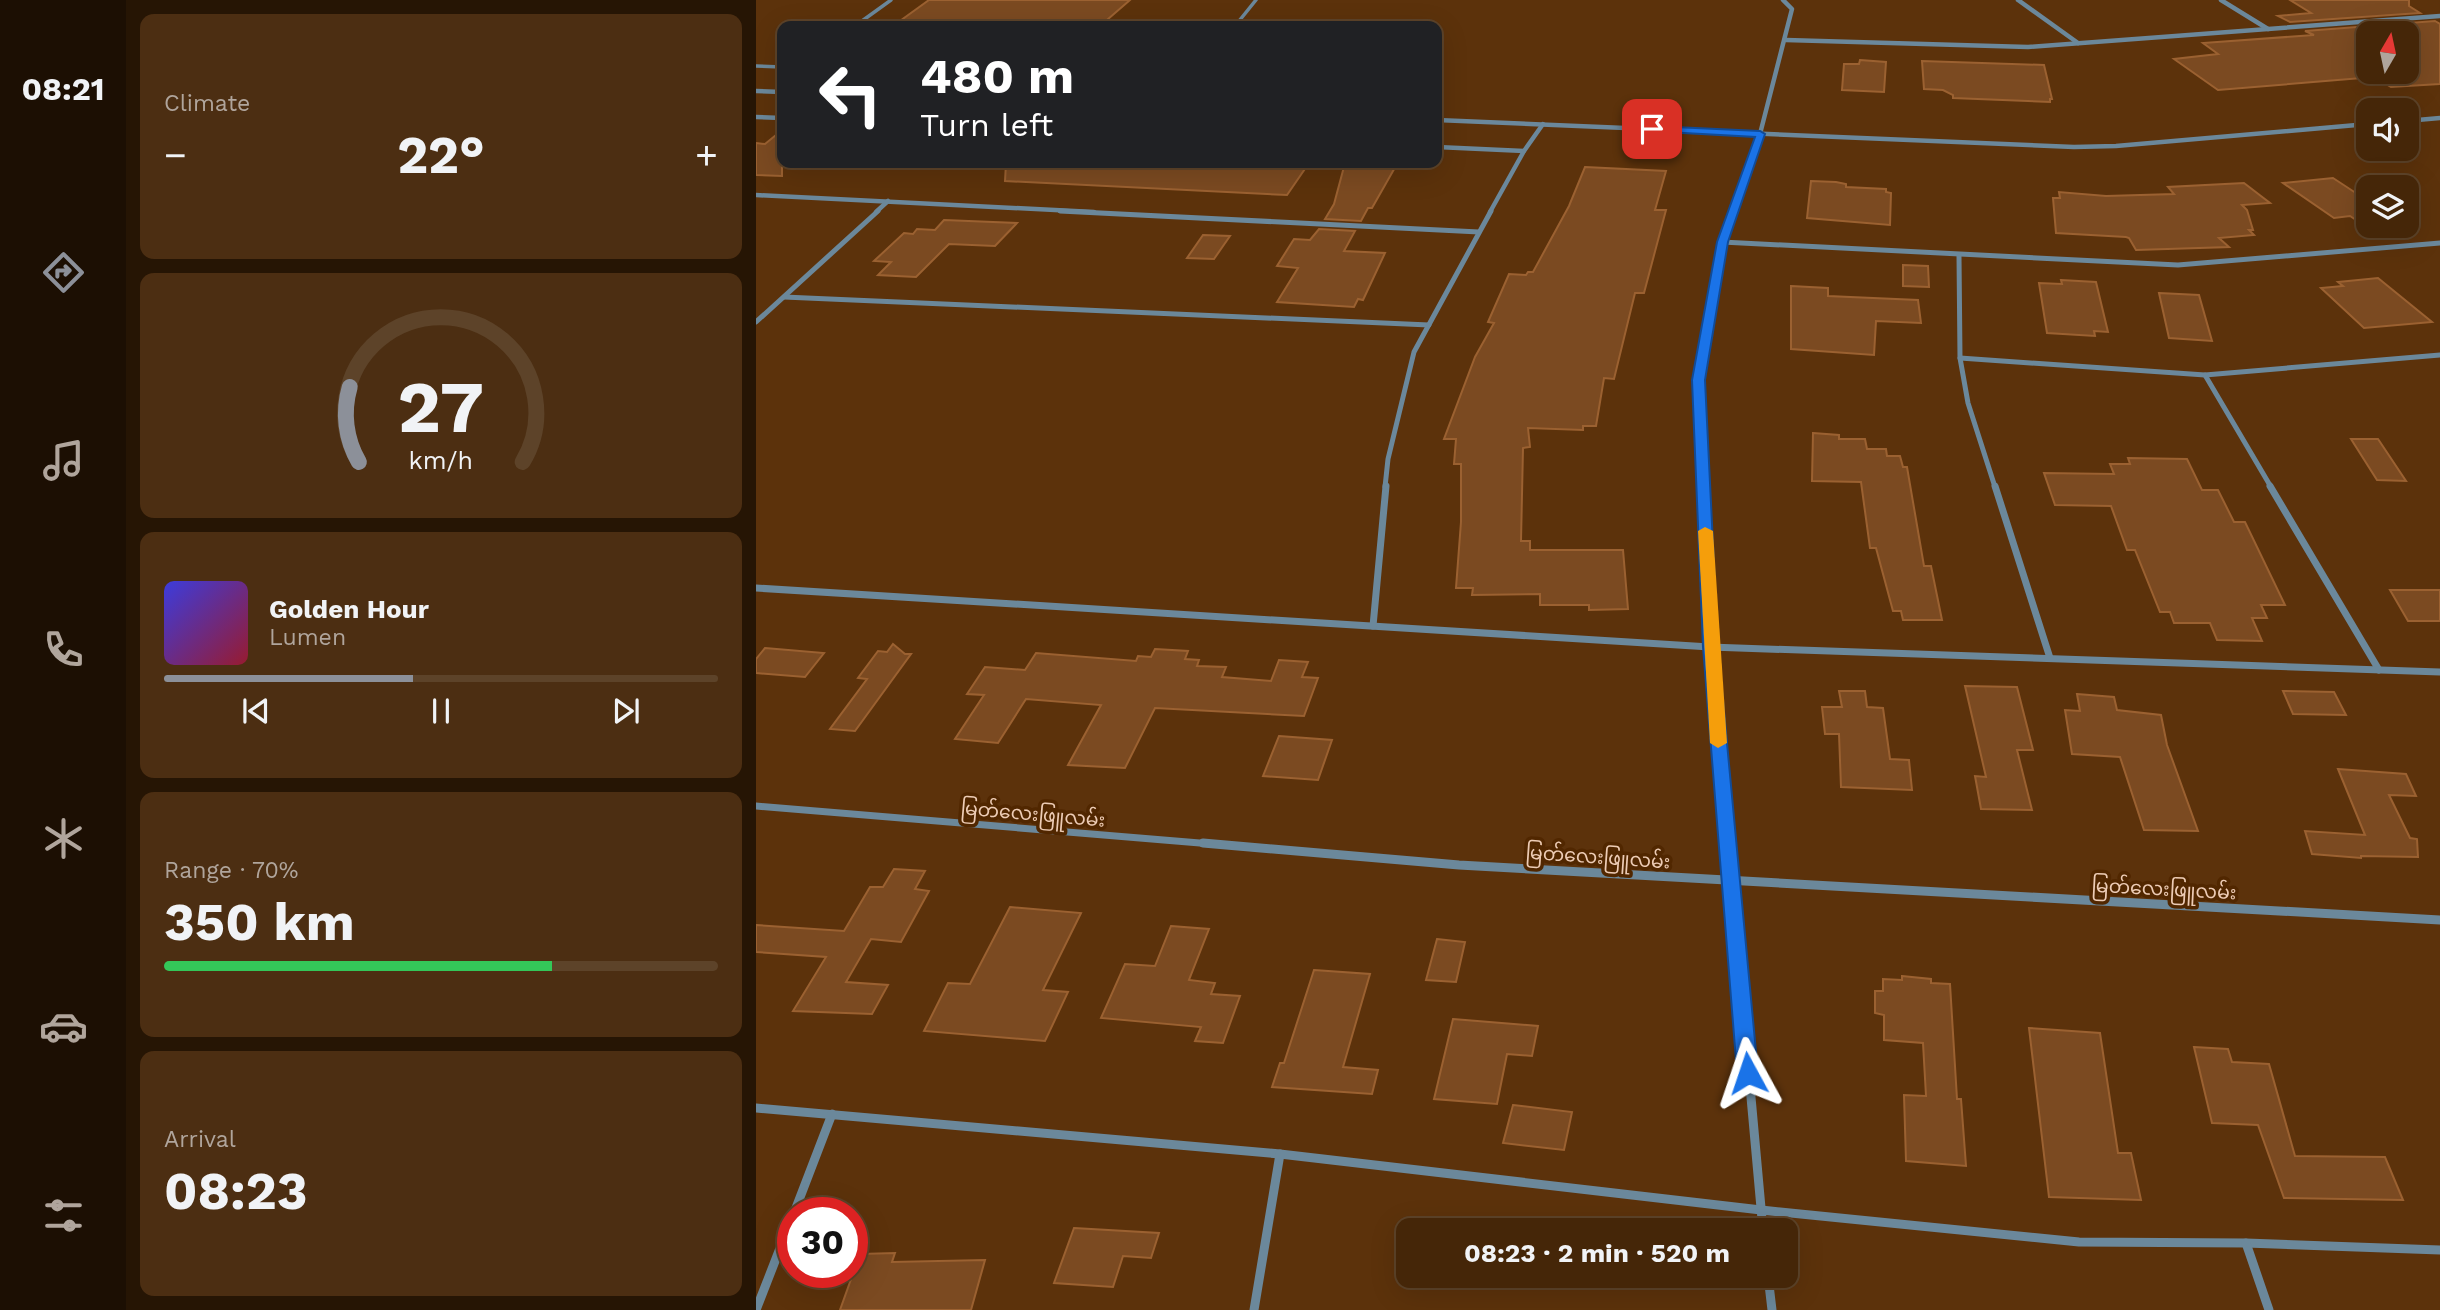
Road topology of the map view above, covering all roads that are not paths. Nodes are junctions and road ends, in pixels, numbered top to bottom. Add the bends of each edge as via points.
1 (891, 0) edge
2 (1256, 0) edge
3 (1783, 0) edge
4 (2018, 0) edge
5 (2221, 0) edge
6 (2440, 16) edge
7 (862, 21) edge
8 (1239, 21) edge
9 (2269, 30) junction
10 (1786, 40) junction
11 (2078, 44) junction
12 (756, 66) edge
13 (777, 67) edge
14 (756, 91) edge
15 (777, 92) edge
16 (756, 117) edge
17 (777, 118) edge
18 (2440, 118) edge
19 (1442, 120) edge
20 (2419, 120) edge
21 (1543, 124) junction
22 (2356, 125) edge
23 (1760, 134) junction
24 (1442, 147) edge
25 (1524, 151) junction
26 (756, 195) edge
27 (888, 201) junction
28 (1479, 232) junction
29 (1722, 242) junction
30 (2440, 243) edge
31 (1959, 256) junction
32 (784, 297) junction
33 (756, 322) edge
34 (1429, 325) junction
35 (2440, 355) edge
36 (1960, 358) junction
37 (2205, 375) junction
38 (756, 588) edge
39 (1373, 626) junction
40 (1710, 647) junction
41 (2050, 658) junction
42 (2379, 670) junction
43 (2440, 672) edge
44 (756, 806) edge
45 (1730, 881) junction
46 (2440, 920) edge
47 (756, 1108) edge
48 (832, 1114) junction
49 (1280, 1154) junction
50 (800, 1197) edge
51 (1761, 1210) junction
52 (1762, 1218) edge
53 (2246, 1242) junction
54 (2440, 1250) edge
55 (777, 1256) edge
56 (1769, 1288) edge
57 (756, 1310) edge
58 (1254, 1310) edge
59 (1772, 1310) edge
60 (2269, 1310) edge

1 - 7 lane
2 - 8 lane
3 - 10 street via 1792,9
4 - 11 street
5 - 9 street
6 - 9 street
9 - 11 street
10 - 11 street via 2028,47
10 - 23 street
12 - 13 lane
14 - 15 street
16 - 17 street
18 - 20 street
19 - 21 street
21 - 23 street
21 - 25 street
22 - 23 street via 2084,147
23 - 29 street
24 - 25 street
25 - 28 street
26 - 27 street
27 - 28 street
27 - 32 street
28 - 34 street
29 - 31 street
29 - 40 street via 1699,380
30 - 31 street via 2178,265
31 - 36 street
32 - 33 street
32 - 34 street
34 - 39 street via 1414,352 1388,459
35 - 37 street
36 - 37 street
36 - 41 street via 1968,403
37 - 42 street
38 - 39 street
39 - 40 street
40 - 41 street
40 - 45 street
41 - 42 street
42 - 43 street
44 - 45 street, မြတ်လေးဖြူလမ်း via 1445,863
45 - 46 street, မြတ်လေးဖြူလမ်း
45 - 51 street
47 - 48 street
48 - 49 street
48 - 50 street
49 - 51 street
49 - 58 street
51 - 52 street
51 - 53 street via 2079,1242
53 - 54 street
53 - 60 street
55 - 57 street
56 - 59 street

